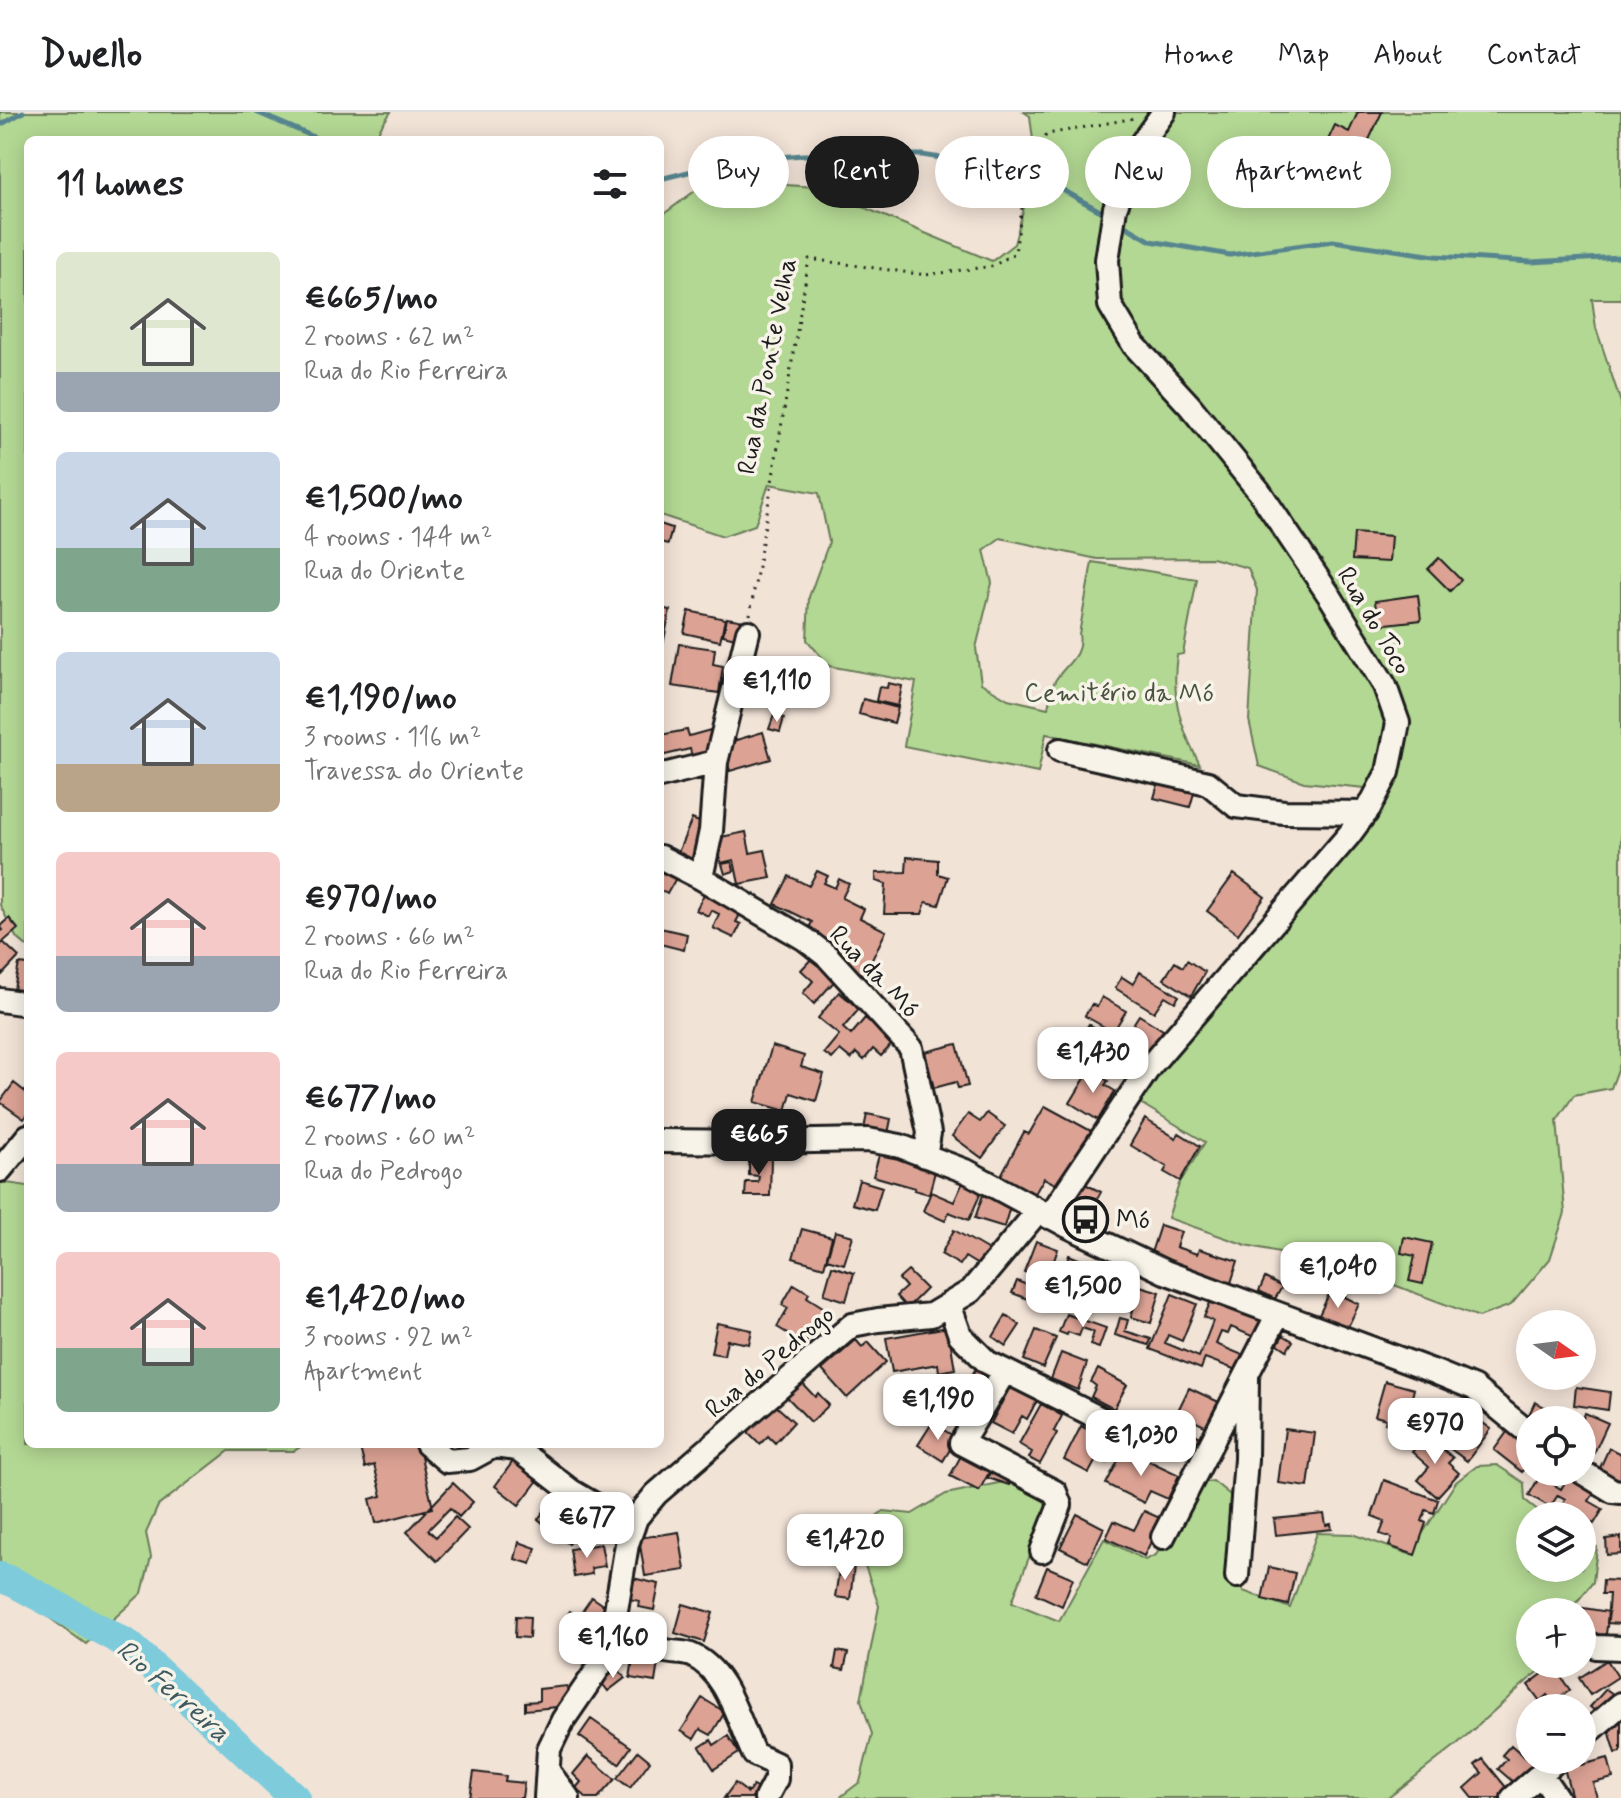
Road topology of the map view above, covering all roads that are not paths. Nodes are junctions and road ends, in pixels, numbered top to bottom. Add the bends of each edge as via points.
1 (1163, 112) edge
2 (748, 632) road end
3 (1060, 750) dead end
4 (716, 762) junction
5 (664, 775) edge
6 (1366, 813) junction
7 (664, 859) edge
8 (701, 878) junction
9 (0, 1000) edge
10 (24, 1003) edge
11 (24, 1141) edge
12 (664, 1141) edge
13 (925, 1156) junction
14 (0, 1170) edge
15 (1044, 1214) junction
16 (949, 1304) junction
17 (1278, 1314) junction
18 (1005, 1371) junction
19 (1247, 1372) junction
20 (1516, 1422) edge
21 (1214, 1437) junction
22 (1246, 1440) junction
23 (1149, 1443) dead end
24 (432, 1448) edge
25 (490, 1448) edge
26 (509, 1448) edge
27 (1596, 1481) edge
28 (1621, 1492) edge
29 (633, 1527) junction
30 (1163, 1537) dead end
31 (1042, 1551) dead end
32 (1237, 1576) dead end
33 (611, 1640) junction
34 (1596, 1647) edge
35 (1621, 1648) edge
36 (1621, 1704) edge
37 (1596, 1726) edge
38 (548, 1771) junction
39 (1541, 1774) edge
40 (1551, 1774) edge
41 (546, 1798) edge
42 (568, 1798) edge
43 (766, 1798) edge
44 (1513, 1798) edge
45 (1557, 1798) edge

1 - 6 street, Rua do Toco via 1138,148 1115,208 1107,260 1110,305 1134,345 1259,491 1385,686 1398,723 1388,772
2 - 4 street
3 - 6 street via 1208,783 1236,806
4 - 5 street
4 - 8 street
6 - 15 street, Rua do Toco via 1150,1066
7 - 8 street, Rua da Mó
8 - 13 street, Rua da Mó via 817,948 911,1048 929,1133
9 - 10 street
11 - 14 street
12 - 13 street via 868,1140
13 - 15 street via 968,1172
15 - 16 street, Rua do Pedrogo via 971,1291
15 - 17 street via 1165,1272
16 - 18 street via 960,1335 987,1362
16 - 29 street, Rua do Pedrogo via 931,1315 852,1325 656,1494
17 - 19 street
17 - 20 street via 1474,1388
18 - 23 street
18 - 31 street via 961,1443 1055,1492 1060,1505
19 - 21 street
19 - 22 street
21 - 22 street via 1232,1434
21 - 30 street
22 - 32 street
24 - 25 street via 447,1461 470,1459
26 - 29 street
27 - 28 street
29 - 33 street, Rua do Pedrogo
33 - 38 street, Rua do Pedrogo via 549,1749
33 - 43 street via 691,1654 710,1668 733,1700 754,1754 776,1764 776,1779
34 - 35 street
36 - 37 street
38 - 41 street, Rua do Pedrogo
38 - 42 street
39 - 44 street
40 - 45 street

